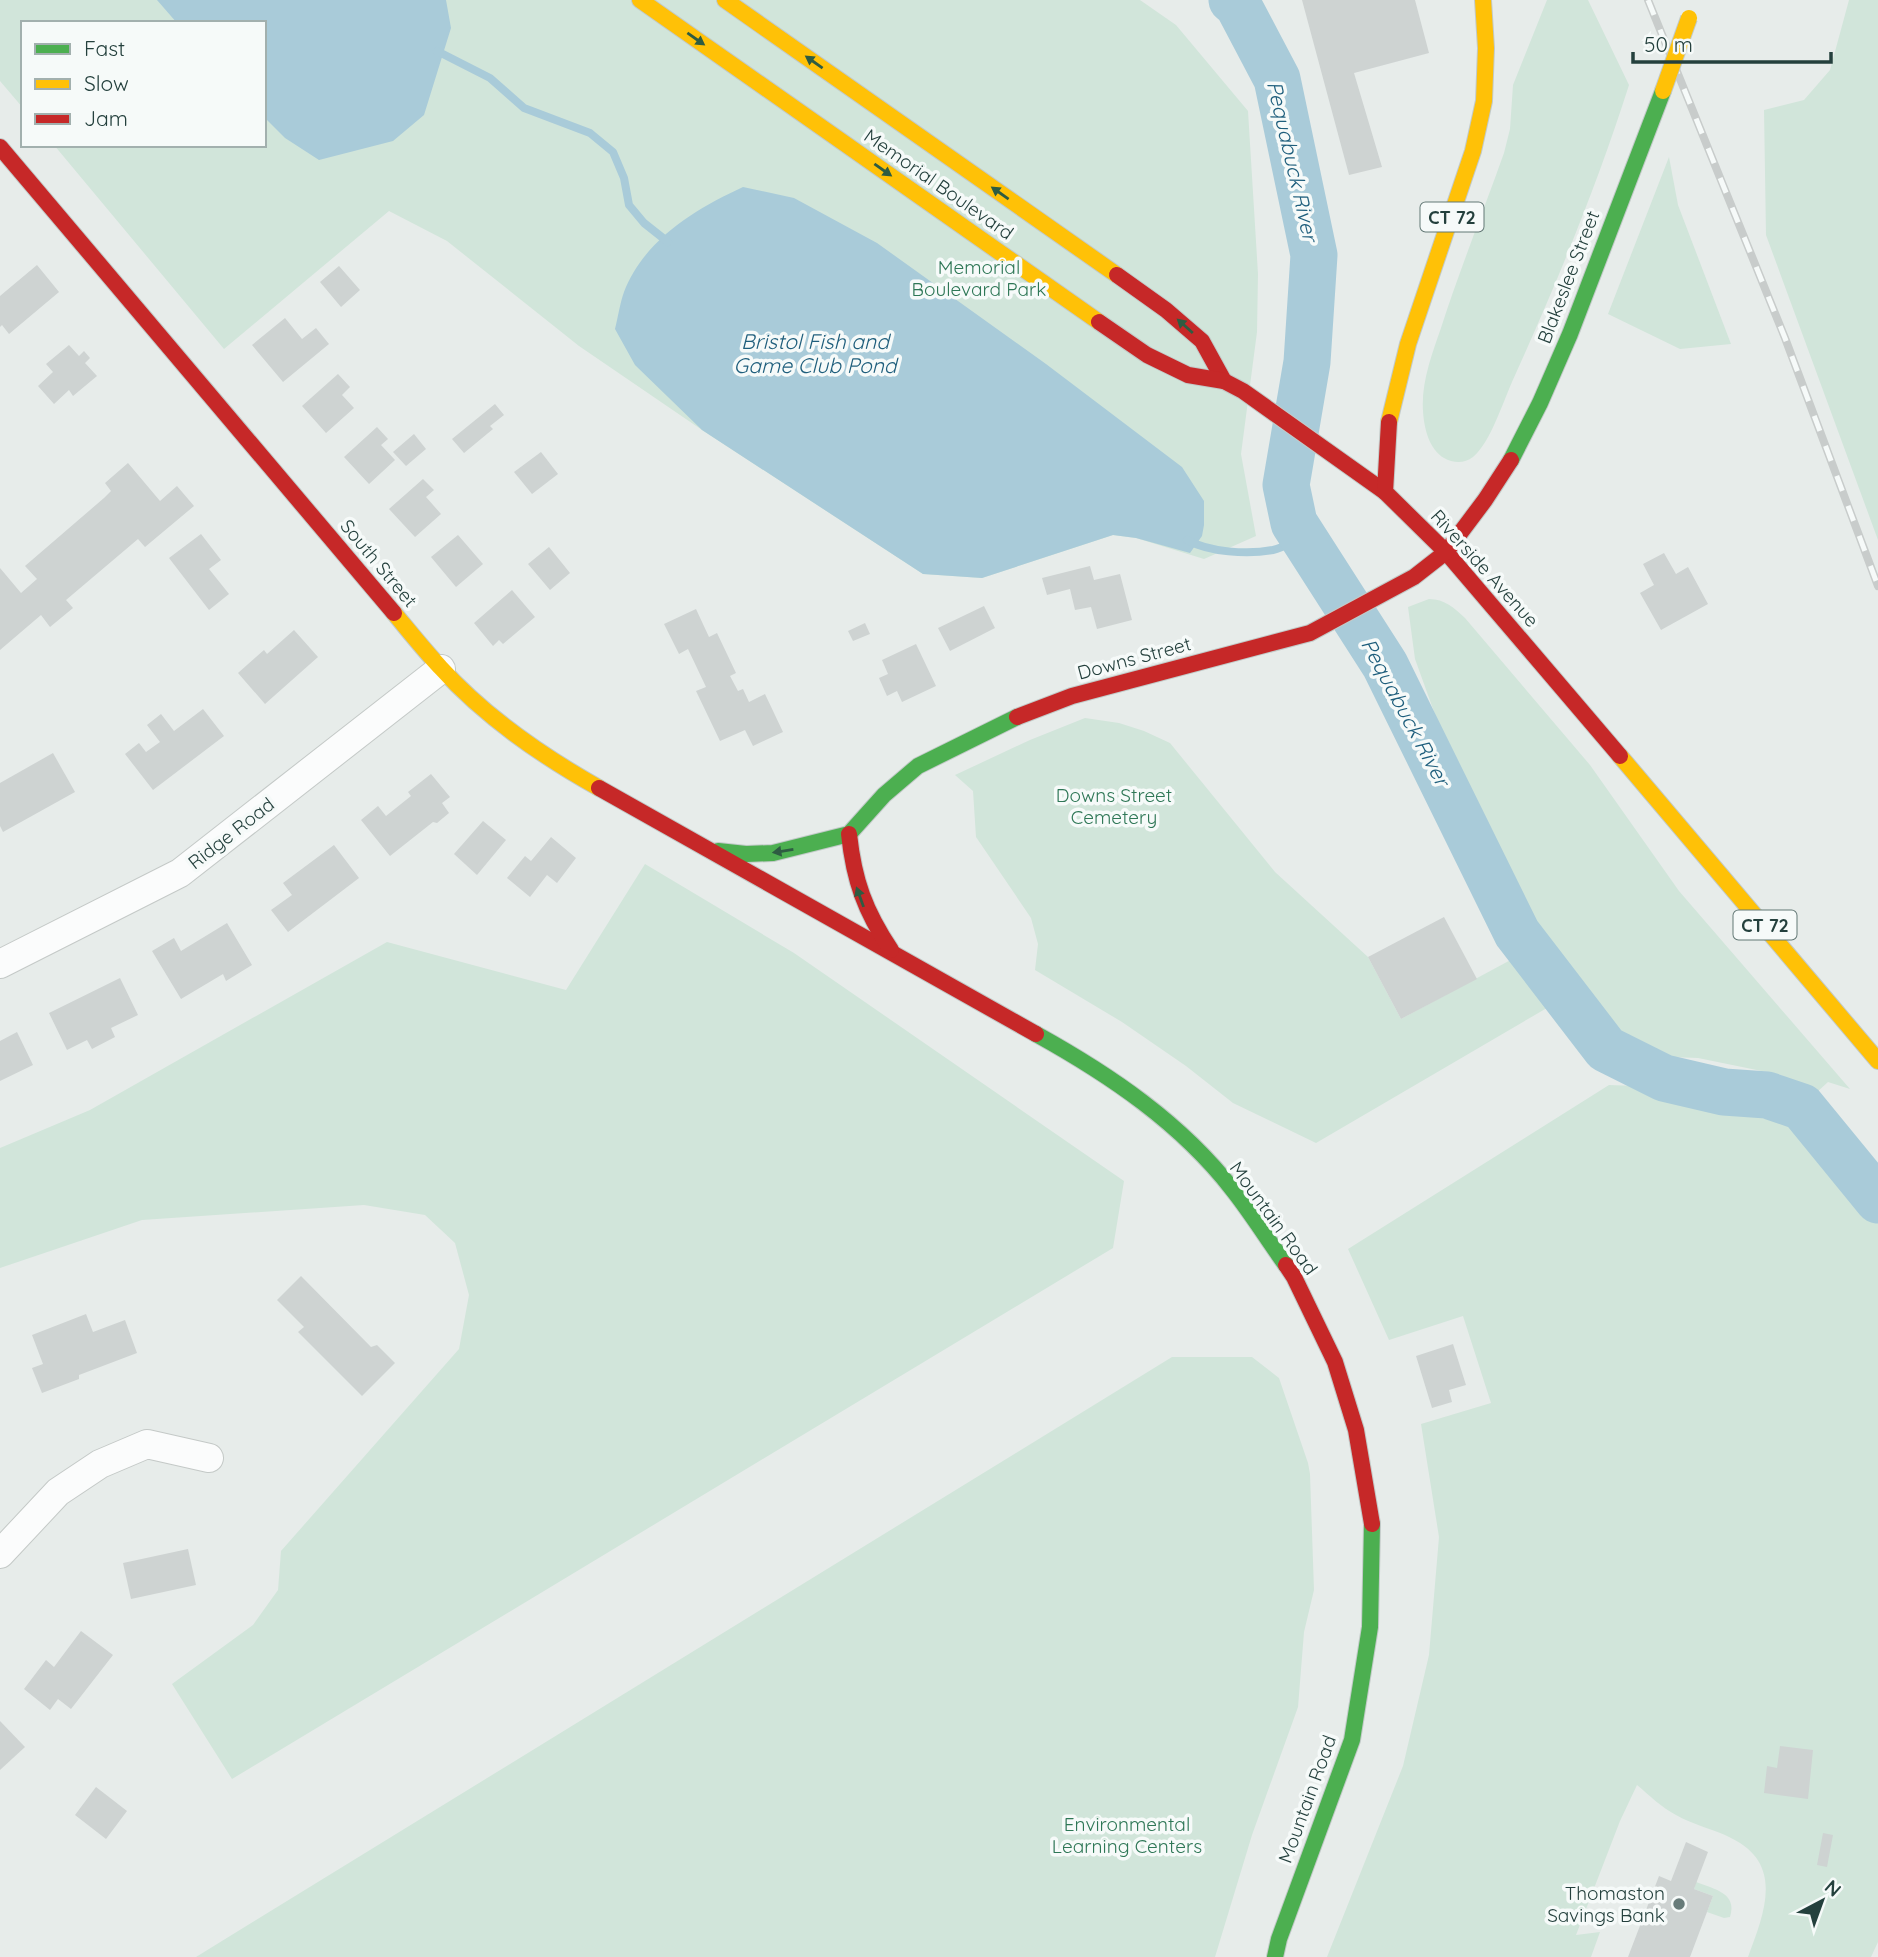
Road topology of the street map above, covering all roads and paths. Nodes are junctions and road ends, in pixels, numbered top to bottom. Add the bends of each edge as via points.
1 (640, 0) edge
2 (725, 0) edge
3 (1483, 0) edge
4 (1696, 0) edge
5 (0, 147) edge
6 (1224, 381) junction
7 (1385, 492) junction
8 (1446, 552) junction
9 (441, 669) junction
10 (849, 834) junction
11 (711, 851) junction
12 (811, 906) joint
13 (892, 952) junction
14 (0, 964) edge
15 (1878, 1060) edge
16 (209, 1458) dead end
17 (0, 1554) edge
18 (1275, 1957) edge

1 -> 6 main road, Memorial Boulevard via 1147,355 1188,375
6 -> 2 main road, Memorial Boulevard via 1202,341 1167,310
3 - 7 main road, CT 72 via 1484,102 1473,151 1408,344 1389,419
4 - 8 main road, Blakeslee Street, bridge via 1540,403 1519,448
5 - 9 main road, South Street
6 - 7 main road, Memorial Boulevard
7 - 8 main road, Riverside Avenue / CT 72
8 - 10 main road, Downs Street via 1393,590 1310,633 1072,696 1014,718 918,766
8 - 15 main road, Riverside Avenue / CT 72
9 - 11 main road, South Street via 487,712 562,767
9 - 14 street, Ridge Road via 180,873
10 -> 11 main road via 773,853
13 -> 10 main road via 859,896
11 - 12 main road, South Street
12 - 13 main road, Mountain Road
13 - 18 main road, Mountain Road via 1067,1051 1128,1090 1180,1133 1232,1189 1294,1277 1335,1362 1356,1430 1373,1521 1370,1627 1352,1740
16 - 17 street via 147,1444 100,1464 58,1492

